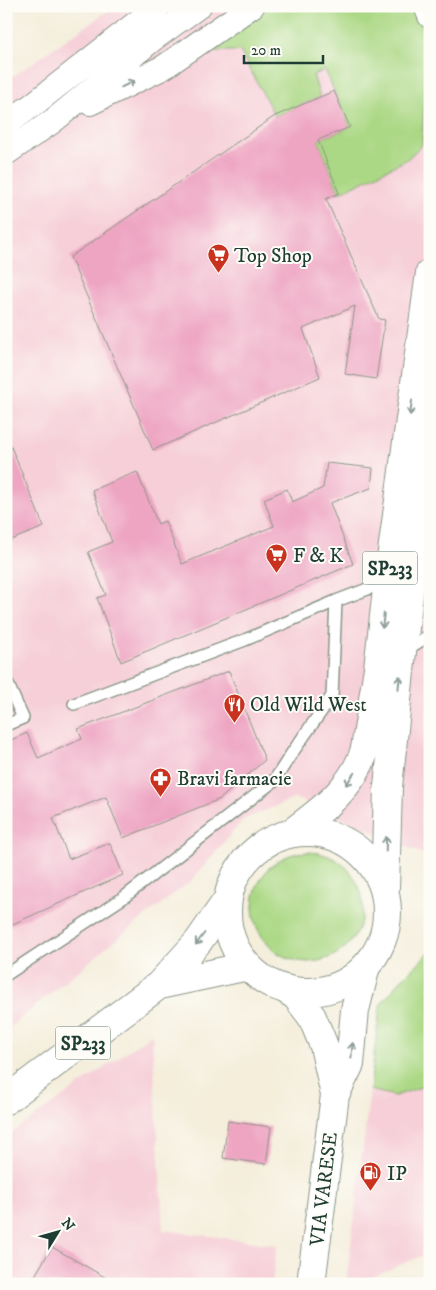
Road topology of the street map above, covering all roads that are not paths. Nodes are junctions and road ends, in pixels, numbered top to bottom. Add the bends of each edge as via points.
1 (158, 6) edge
2 (199, 6) edge
3 (252, 6) edge
4 (426, 6) edge
5 (430, 16) edge
6 (153, 39) junction
7 (34, 104) junction
8 (53, 121) junction
9 (6, 124) edge
10 (6, 154) edge
11 (430, 273) edge
12 (430, 422) edge
13 (425, 498) edge
14 (388, 581) junction
15 (336, 601) junction
16 (430, 636) edge
17 (402, 652) junction
18 (6, 680) edge
19 (74, 704) dead end
20 (6, 725) edge
21 (291, 833) junction
22 (384, 893) junction
23 (228, 899) junction
24 (248, 966) junction
25 (366, 966) junction
26 (6, 975) edge
27 (159, 986) junction
28 (285, 989) junction
29 (335, 1095) junction
30 (6, 1100) edge
31 (311, 1284) edge

1 - 7 street
2 - 6 street
8 -> 3 street via 164,67
4 - 5 street
6 - 7 street
6 - 8 street
7 - 9 street
8 - 10 street
11 -> 14 main road, SP233
12 - 13 main road, SP233
13 - 17 main road, SP233
14 - 15 lane
14 -> 21 main road, SP233 via 378,668 361,761 353,777 338,794
15 - 19 lane via 245,640
15 - 26 lane via 332,696 274,781 123,898
16 - 17 lane
22 -> 17 main road, SP233 via 388,787
18 - 20 lane via 23,718
21 - 22 main road, SP233 via 319,833 349,844 371,865
21 - 23 main road, SP233 via 273,839 248,857 238,870
22 - 25 main road, SP233 via 386,924 375,954
23 - 24 main road, SP233 via 228,928 232,942
23 -> 27 main road, SP233 via 198,942
24 - 27 main road, SP233
24 - 28 main road, SP233 via 259,976
25 - 28 main road, SP233 via 343,984 329,989 300,992
29 -> 25 main road, VIA VARESE via 350,1064 355,1010
27 - 30 main road, SP233
28 - 29 main road, VIA VARESE via 296,996 312,1017 324,1046
29 - 31 main road, VIA VARESE

